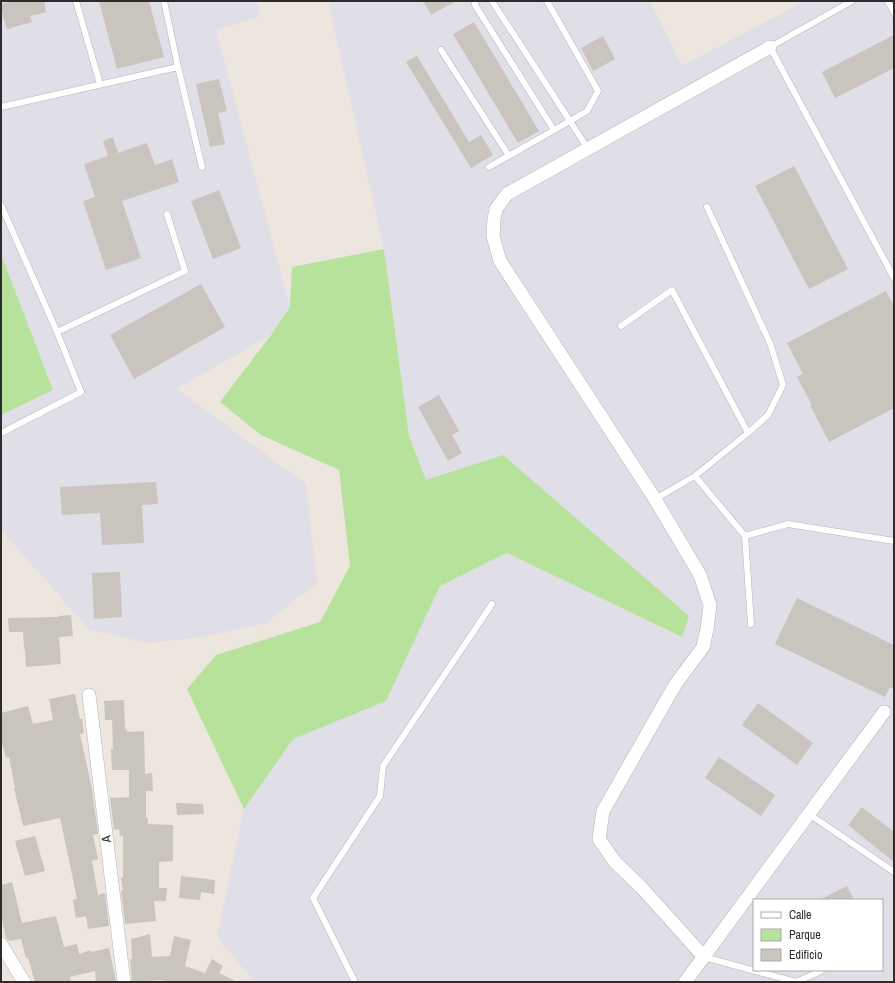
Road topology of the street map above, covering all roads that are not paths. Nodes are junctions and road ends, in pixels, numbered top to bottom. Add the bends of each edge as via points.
1 (76, 1) edge
2 (164, 1) edge
3 (475, 1) edge
4 (492, 1) edge
5 (547, 1) edge
6 (852, 1) edge
7 (888, 1) edge
8 (894, 13) edge
9 (770, 47) junction
10 (441, 50) dead end
11 (178, 67) junction
12 (100, 84) junction
13 (1, 107) edge
14 (570, 121) junction
15 (554, 130) junction
16 (588, 149) junction
17 (509, 156) junction
18 (489, 167) dead end
19 (202, 168) dead end
20 (1, 205) edge
21 (707, 207) dead end
22 (167, 214) dead end
23 (894, 278) edge
24 (621, 326) dead end
25 (57, 332) junction
26 (1, 433) edge
27 (748, 433) junction
28 (695, 476) junction
29 (655, 499) junction
30 (745, 536) junction
31 (894, 541) edge
32 (492, 604) dead end
33 (751, 624) dead end
34 (89, 695) dead end
35 (884, 712) dead end
36 (809, 814) junction
37 (894, 872) edge
38 (1, 944) edge
39 (704, 957) junction
40 (753, 970) edge
41 (756, 971) edge
42 (820, 971) edge
43 (24, 982) edge
44 (124, 982) edge
45 (355, 982) edge
46 (685, 982) edge
47 (796, 982) edge

1 - 12 lane
2 - 11 lane
3 - 15 lane via 475,5
4 - 14 lane
5 - 14 lane via 598,92 588,111
6 - 9 lane
7 - 8 lane
9 - 16 street
9 - 23 lane
10 - 17 lane
11 - 12 lane
11 - 19 lane
12 - 13 lane
14 - 15 lane
14 - 16 lane
15 - 17 lane
16 - 29 street via 507,194 496,209 493,236 500,261
17 - 18 lane
20 - 25 lane
21 - 27 lane via 770,343 783,385 768,415
22 - 25 lane via 185,271
24 - 27 lane via 672,290
25 - 26 lane via 81,392
27 - 28 lane
28 - 29 lane
28 - 30 lane
29 - 39 street via 700,575 710,605 707,629 703,647 675,685 603,811 599,839 614,862 641,887
30 - 31 lane via 788,524
30 - 33 lane
32 - 45 lane via 383,766 380,796 313,898
34 - 44 street, A
35 - 36 street
36 - 37 lane
36 - 39 street
38 - 43 street
39 - 40 lane
39 - 46 street
41 - 47 lane
42 - 47 lane

